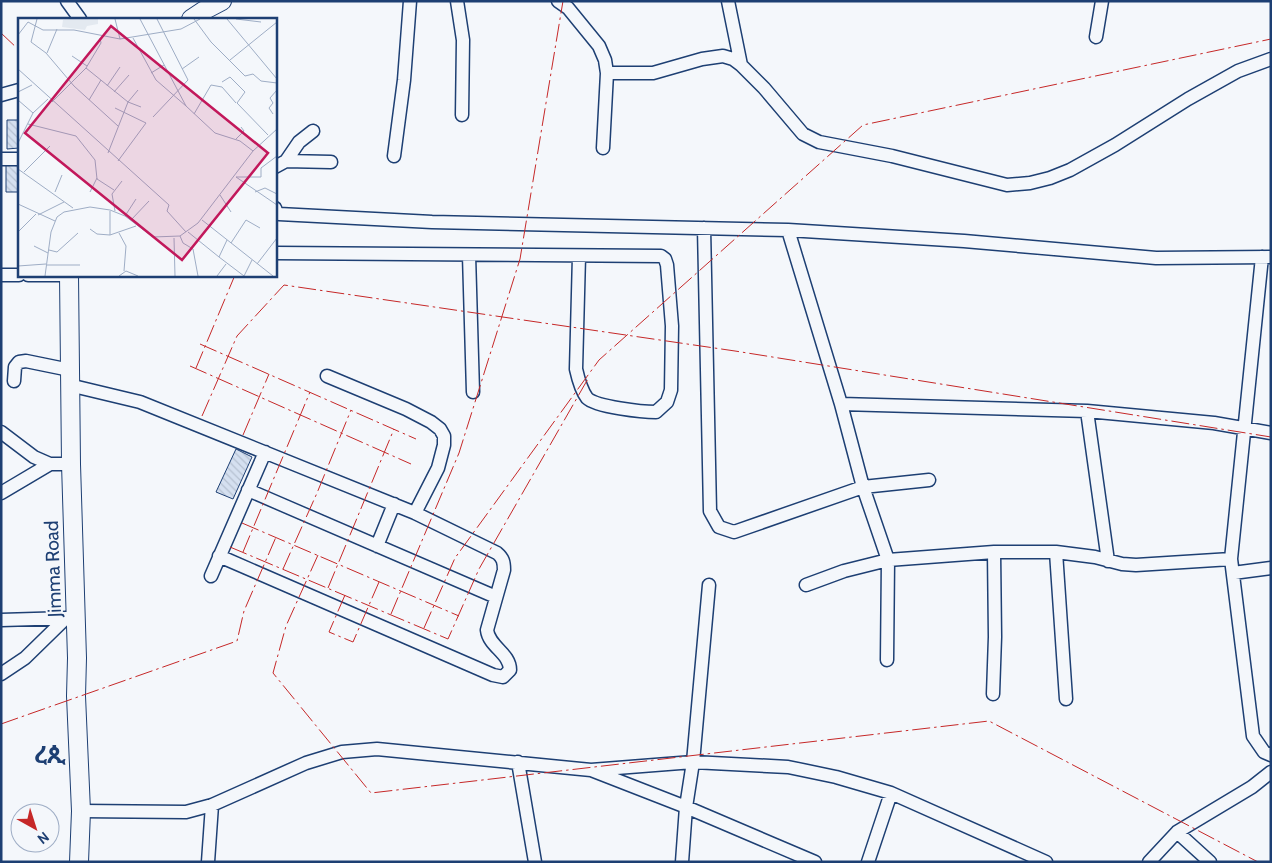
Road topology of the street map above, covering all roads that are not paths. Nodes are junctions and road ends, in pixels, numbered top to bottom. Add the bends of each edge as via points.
1 (67, 1) edge
2 (222, 1) edge
3 (410, 1) edge
4 (457, 1) edge
5 (558, 1) edge
6 (728, 1) edge
7 (1102, 1) edge
8 (79, 18) edge
9 (192, 18) edge
10 (1096, 37) dead end
11 (1271, 59) edge
12 (741, 65) junction
13 (607, 73) junction
14 (18, 90) edge
15 (1, 95) edge
16 (462, 115) dead end
17 (313, 131) dead end
18 (602, 148) dead end
19 (394, 156) dead end
20 (1, 159) edge
21 (18, 159) edge
22 (331, 162) dead end
23 (280, 164) edge
24 (276, 212) edge
25 (704, 228) junction
26 (788, 230) junction
27 (276, 253) edge
28 (470, 255) junction
29 (579, 256) junction
30 (1266, 257) edge
31 (1, 275) edge
32 (18, 275) edge
33 (69, 276) edge
34 (327, 376) dead end
35 (70, 378) junction
36 (14, 381) dead end
37 (473, 392) dead end
38 (841, 404) junction
39 (1087, 411) junction
40 (1244, 428) junction
41 (1, 432) edge
42 (1271, 434) edge
43 (265, 452) junction
44 (50, 464) junction
45 (71, 464) junction
46 (929, 480) dead end
47 (863, 487) junction
48 (248, 490) junction
49 (1, 493) edge
50 (394, 504) junction
51 (415, 513) junction
52 (377, 546) junction
53 (994, 552) junction
54 (1056, 552) junction
55 (219, 556) junction
56 (1231, 559) junction
57 (888, 560) junction
58 (1108, 561) junction
59 (1271, 568) edge
60 (1233, 573) junction
61 (211, 576) dead end
62 (709, 585) dead end
63 (806, 585) dead end
64 (496, 597) junction
65 (71, 618) junction
66 (1, 620) edge
67 (887, 660) dead end
68 (1, 674) edge
69 (993, 694) dead end
70 (1066, 699) dead end
71 (1271, 755) edge
72 (518, 762) junction
73 (693, 762) junction
74 (591, 770) junction
75 (1271, 772) edge
76 (891, 793) junction
77 (212, 805) junction
78 (686, 807) junction
79 (81, 811) junction
80 (1176, 832) junction
81 (79, 862) edge
82 (208, 862) edge
83 (535, 862) edge
84 (682, 862) edge
85 (815, 862) edge
86 (868, 862) edge
87 (1046, 862) edge
88 (1149, 862) edge
89 (1210, 862) edge

1 - 8 street
2 - 9 highway
3 - 19 street
4 - 16 street via 463,40
5 - 13 street via 568,8 599,46
6 - 12 street
7 - 10 street
11 - 12 street via 1238,71 1070,170 1044,180 1006,185 892,156 819,142 803,134
12 - 13 street via 723,56 654,73
13 - 18 street
14 - 15 street
17 - 23 street
20 - 21 street
22 - 23 street
24 - 25 street via 432,222
25 - 26 street
25 - 47 street via 710,511 719,527 734,532
26 - 30 street via 1156,258
26 - 38 street
27 - 28 street
28 - 29 street
28 - 37 street
29 - 29 street via 661,256 667,265 672,326 671,390 667,402 656,412 594,403 587,398 578,380
30 - 40 street
31 - 32 street
33 - 35 highway, Jimma Road
34 - 51 street via 406,409 440,429 444,445 438,468
35 - 36 street via 26,361 15,367
35 - 43 street
35 - 45 highway, Jimma Road
38 - 39 street
38 - 47 street
39 - 40 street
39 - 58 street
40 - 42 street
40 - 56 street
41 - 44 street via 34,457
43 - 48 street
43 - 50 street
44 - 45 street
44 - 49 street
45 - 65 highway, Jimma Road
46 - 47 street
47 - 57 street
48 - 52 street
48 - 55 street
50 - 51 street
50 - 52 street
51 - 64 street via 502,557 504,570
52 - 64 street
53 - 54 street
53 - 57 street
53 - 69 street
54 - 58 street
54 - 70 street
55 - 61 street
55 - 64 street via 503,677 510,670 510,665 491,642 487,630
56 - 58 street via 1136,565
56 - 60 street
57 - 63 street
57 - 67 street
59 - 60 street
60 - 71 street via 1253,736 1264,752
62 - 73 street
65 - 66 street
65 - 68 street
65 - 79 highway, Jimma Road via 77,658
72 - 74 street
72 - 77 street via 378,749 342,752 306,763
72 - 83 street
73 - 74 street
73 - 76 street via 788,767
73 - 78 street
74 - 78 street
75 - 80 street via 1252,787
76 - 86 street
76 - 87 street
77 - 79 street via 186,812
77 - 82 street
78 - 84 street
78 - 85 street
79 - 81 highway, Jimma Road
80 - 88 street
80 - 89 street

